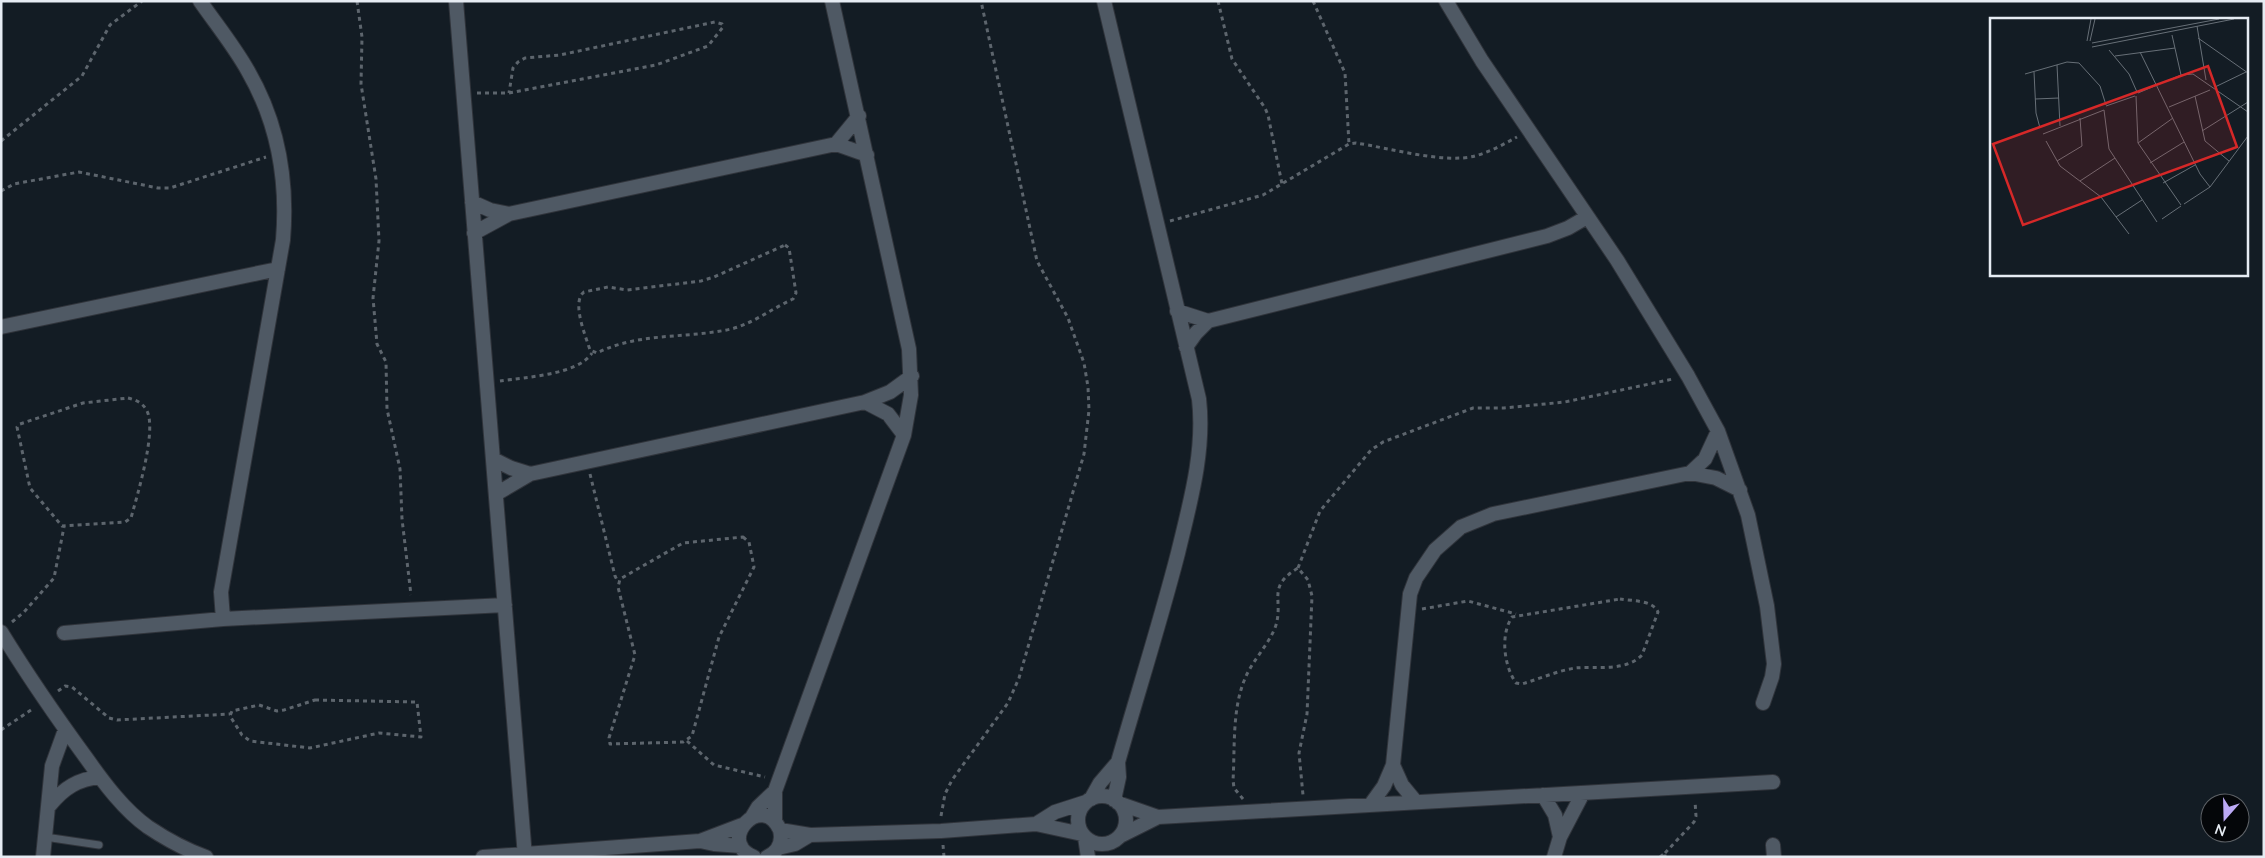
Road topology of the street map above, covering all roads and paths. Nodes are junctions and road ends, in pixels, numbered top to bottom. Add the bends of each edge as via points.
1 (142, 1) edge
2 (200, 1) edge
3 (357, 1) edge
4 (456, 1) edge
5 (832, 1) edge
6 (981, 1) edge
7 (1104, 1) edge
8 (1218, 1) edge
9 (1313, 1) edge
10 (1446, 1) edge
11 (463, 92) junction
12 (509, 93) junction
13 (859, 116) junction
14 (1529, 131) junction
15 (1, 141) edge
16 (836, 144) junction
17 (1349, 144) junction
18 (280, 152) junction
19 (867, 154) junction
20 (1282, 184) junction
21 (1, 191) edge
22 (472, 202) junction
23 (509, 214) junction
24 (1587, 217) junction
25 (1157, 225) junction
26 (474, 233) junction
27 (278, 269) junction
28 (1178, 311) junction
29 (1208, 321) junction
30 (1, 327) edge
31 (1186, 347) junction
32 (592, 352) junction
33 (912, 376) junction
34 (1688, 376) junction
35 (487, 383) junction
36 (865, 402) junction
37 (1718, 431) junction
38 (904, 435) junction
39 (494, 459) junction
40 (587, 462) junction
41 (1690, 473) junction
42 (530, 474) junction
43 (1740, 490) junction
44 (496, 494) junction
45 (64, 527) junction
46 (1298, 568) junction
47 (618, 582) junction
48 (505, 605) junction
49 (412, 610) junction
50 (1407, 611) junction
51 (1517, 615) junction
52 (223, 619) junction
53 (64, 633) dead end
54 (4, 634) edge
55 (46, 700) junction
56 (1763, 703) dead end
57 (230, 714) junction
58 (1, 730) edge
59 (65, 730) junction
60 (687, 741) junction
61 (1118, 762) junction
62 (1393, 765) junction
63 (100, 777) junction
64 (1773, 782) dead end
65 (777, 786) junction
66 (1695, 787) junction
67 (1583, 793) junction
68 (1544, 795) junction
69 (1089, 801) junction
70 (1116, 801) junction
71 (1416, 802) junction
72 (1371, 804) junction
73 (50, 805) junction
74 (1305, 808) junction
75 (1246, 811) junction
76 (1158, 816) junction
77 (747, 821) junction
78 (1036, 824) junction
79 (777, 826) junction
80 (941, 831) junction
81 (810, 835) junction
82 (1084, 835) junction
83 (45, 837) junction
84 (1560, 837) junction
85 (1115, 839) junction
86 (700, 841) junction
87 (99, 845) dead end
88 (747, 853) edge
89 (771, 854) edge
90 (525, 855) edge
91 (1665, 855) edge
92 (43, 857) edge
93 (206, 857) edge
94 (483, 857) edge
95 (944, 857) edge
96 (1088, 857) edge
97 (1103, 857) edge
98 (1554, 857) edge
99 (1660, 857) edge

1 - 15 path via 110,25 82,76
2 - 18 street via 247,70 270,118
3 - 49 path via 362,37 361,84 376,188 379,241 373,298 376,334 386,362 387,409 400,470
4 - 11 street
5 - 13 street
6 - 80 path via 1037,261 1068,318 1084,363 1088,410 1084,454 1019,678 1008,703 952,780 942,808
7 - 25 street
8 - 20 path via 1232,58 1268,115
9 - 17 path via 1345,74
10 - 14 street
11 - 12 path
11 - 22 street
12 - 12 path via 656,65 703,48 723,27 715,22 560,55 525,58 513,68
13 - 16 street
13 - 19 street
14 - 17 path via 1487,152 1464,158
14 - 24 street
16 - 19 street
16 - 23 street
17 - 20 path
18 - 21 path via 170,188 79,172 14,184
18 - 27 street via 285,215
19 - 33 street
20 - 25 path via 1250,200
22 - 23 street
22 - 26 street
23 - 26 street
24 - 29 street via 1547,236
24 - 34 street
25 - 28 street
26 - 35 street
27 - 30 street
27 - 52 street via 221,592
28 - 29 street
28 - 31 street
29 - 31 street
31 - 61 street via 1199,399 1200,447 1167,594
32 - 32 path via 581,322 579,299 584,292 608,287 627,290 701,281 782,245 789,246 796,293 793,299 729,329 631,341
32 - 35 path via 572,368
33 - 36 street via 890,392
33 - 38 street
34 - 37 street
34 - 46 path via 1565,402 1473,408 1383,442 1371,450 1320,511
35 - 39 street
36 - 38 street via 888,414
36 - 40 street
37 - 41 street via 1705,459
37 - 43 street
38 - 65 street
39 - 42 street
39 - 44 street
40 - 42 street
40 - 47 path
41 - 43 street via 1716,478
41 - 50 street via 1477,520 1447,538 1424,563 1416,578
42 - 44 street
43 - 56 street via 1762,575 1773,650 1772,677
44 - 48 street
45 - 45 path via 125,522 131,518 147,450 149,418 140,402 128,398 83,403 18,425 16,430 30,488
45 - 54 path via 54,578
46 - 74 path via 1308,580 1312,596 1307,714 1299,753
46 - 75 path via 1279,585 1275,626 1240,695 1233,784 1243,797
47 - 60 path via 635,655 609,741 616,745
47 - 60 path via 683,543 743,537 749,542 754,567 723,624 695,730
48 - 49 street
48 - 90 street
49 - 52 street
50 - 51 path via 1468,601
50 - 62 street
51 - 51 path via 1508,623 1503,642 1512,678 1522,684 1573,668 1632,663 1642,655 1658,612 1650,604 1620,599 1528,616
52 - 53 street
54 - 55 street
55 - 57 path via 68,686 113,719
55 - 58 path
55 - 59 street
57 - 57 path via 242,735 250,741 310,748 379,732 421,737 417,702 315,700 284,710 259,706
59 - 63 street
59 - 73 street via 52,766
60 - 65 path via 714,766
61 - 69 street
61 - 70 street
62 - 71 street via 1402,785
62 - 72 street
63 - 73 street via 77,782
63 - 93 street via 147,826
64 - 66 street
65 - 77 street
65 - 79 street
66 - 67 street
66 - 91 path via 1696,820
67 - 68 street
67 - 84 street
68 - 71 street
68 - 84 street via 1555,815
69 - 70 street via 1102,796
69 - 78 street via 1055,812
69 - 82 street via 1078,817
70 - 76 street
70 - 85 street via 1124,810 1126,819 1124,828
71 - 72 street
72 - 74 street
73 - 83 street
74 - 75 street
75 - 76 street
76 - 85 street
77 - 79 street via 764,816
77 - 86 street
77 - 88 street via 739,836
78 - 80 street
78 - 82 street
79 - 81 street
79 - 89 street via 781,840
80 - 81 street
80 - 95 path
81 - 89 street
82 - 85 street via 1096,843
82 - 96 street
83 - 87 lane
83 - 92 street
84 - 98 street
85 - 97 street
86 - 88 street
86 - 90 street
90 - 94 street
91 - 99 path

